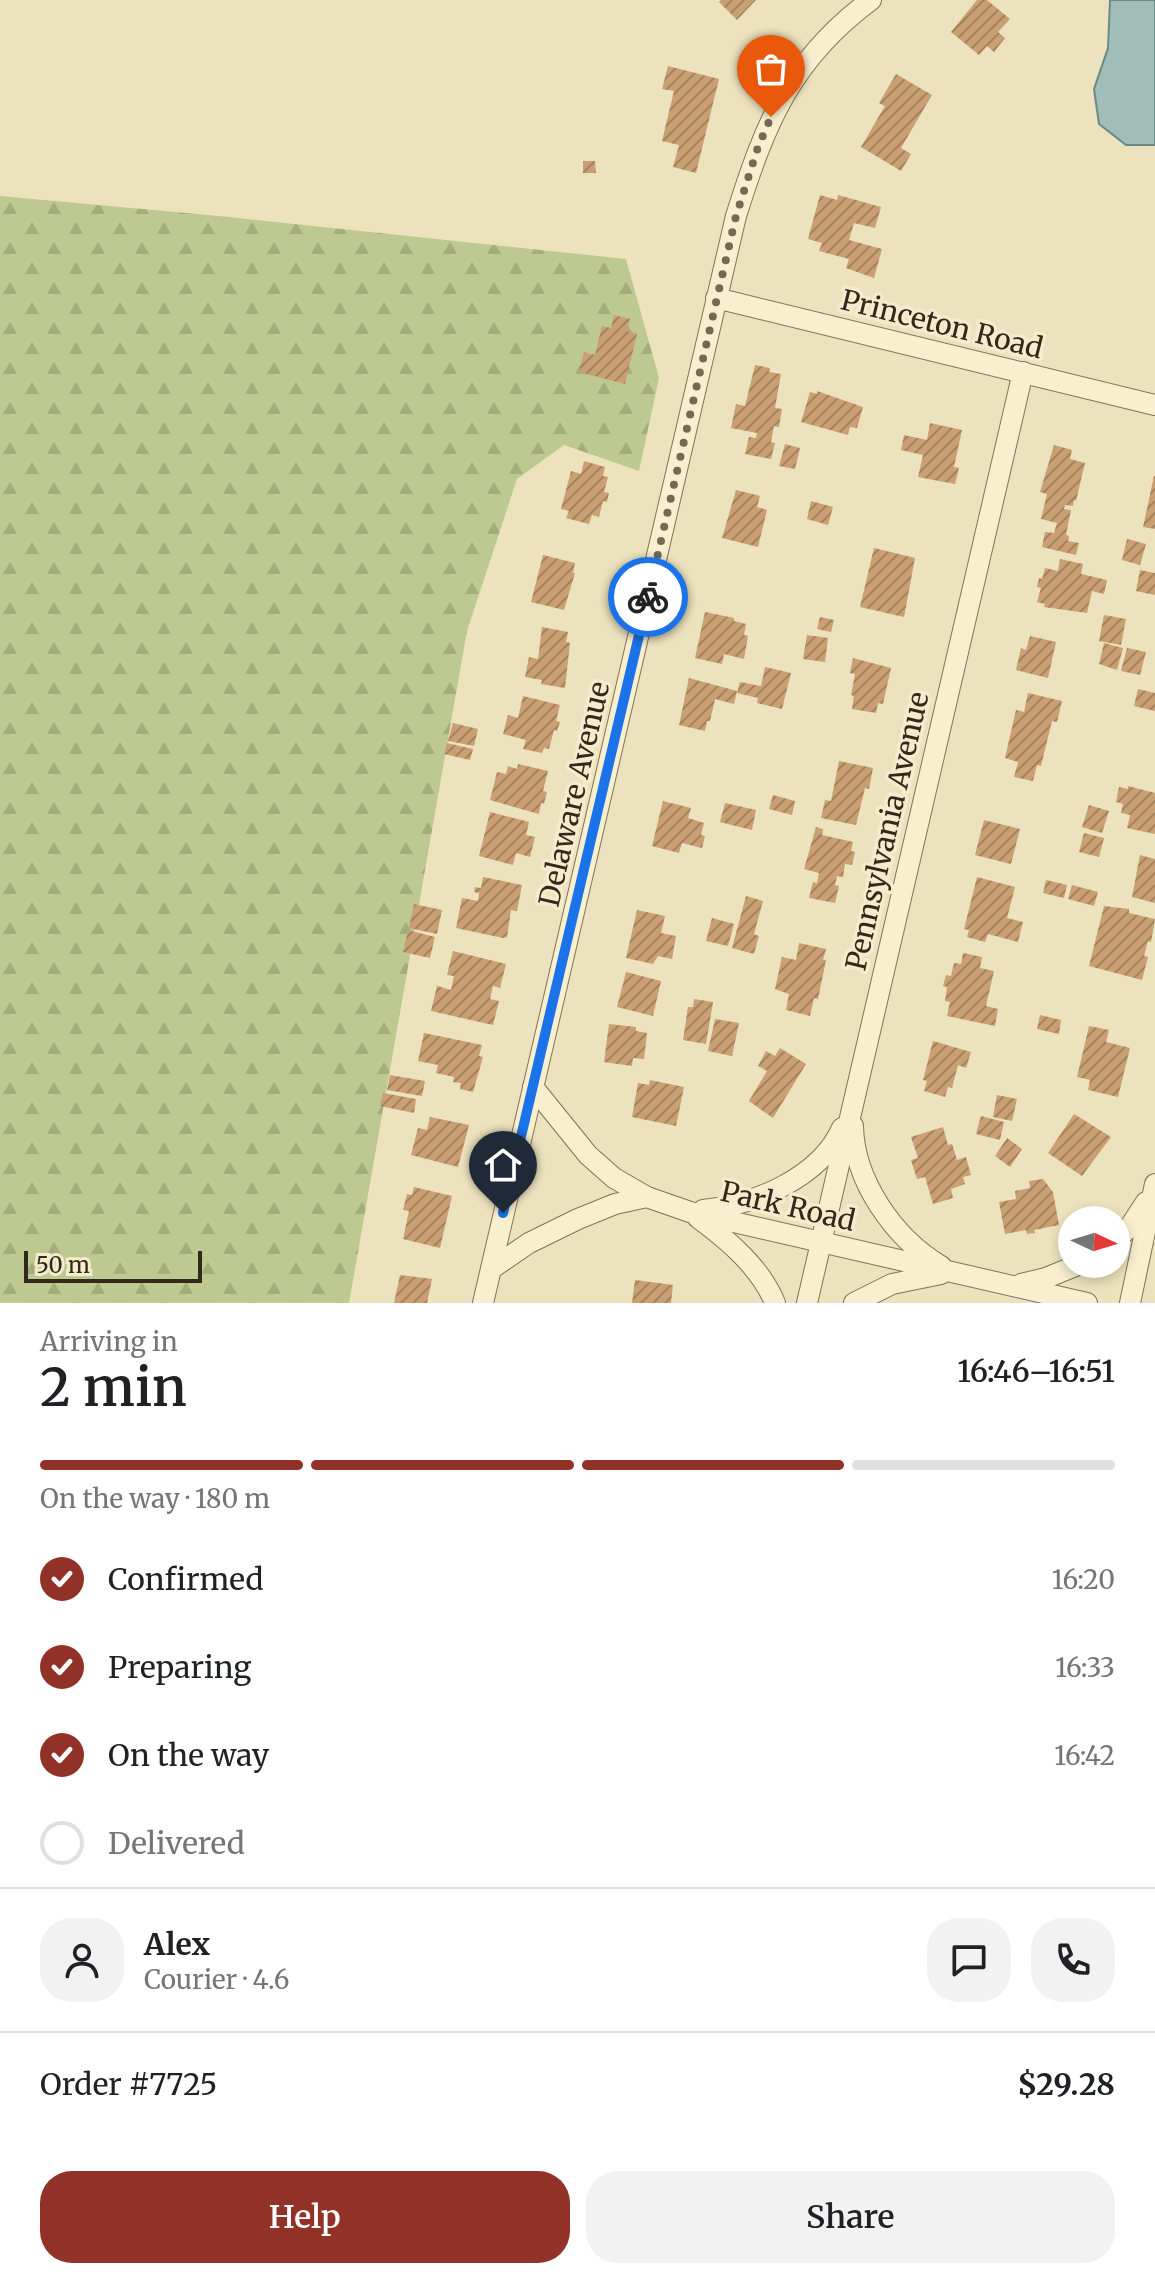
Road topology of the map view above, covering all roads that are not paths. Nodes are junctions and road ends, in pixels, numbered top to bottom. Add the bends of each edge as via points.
1 (871, 0) edge
2 (716, 298) junction
3 (1023, 372) junction
4 (1155, 405) edge
5 (533, 1087) junction
6 (852, 1106) junction
7 (1155, 1184) edge
8 (647, 1197) junction
9 (690, 1212) junction
10 (1130, 1227) edge
11 (821, 1243) junction
12 (491, 1269) junction
13 (953, 1273) junction
14 (1058, 1273) edge
15 (1013, 1286) junction
16 (483, 1303) edge
17 (775, 1303) edge
18 (807, 1303) edge
19 (854, 1303) edge
20 (1034, 1303) edge
21 (1087, 1303) edge
22 (1130, 1303) edge

1 - 2 street, Delaware Avenue via 822,44 771,117 736,216
2 - 3 street, Princeton Road
2 - 5 street, Delaware Avenue
3 - 4 street, Princeton Road
3 - 6 street, Pennsylvania Avenue
5 - 8 street, Park Road via 588,1155
5 - 12 street, Delaware Avenue
6 - 9 street via 840,1134 805,1171 750,1200
6 - 11 street, Pennsylvania Avenue
6 - 13 street via 853,1140 867,1183 908,1241
7 - 10 street
7 - 22 street
8 - 9 street, Park Road
8 - 12 street via 578,1219
9 - 11 street, Park Road
9 - 17 street via 722,1235
11 - 13 street, Park Road
11 - 18 street, Pennsylvania Avenue
12 - 16 street, Delaware Avenue
13 - 15 street, Park Road
13 - 19 street via 892,1284
14 - 15 street
15 - 20 street
15 - 21 street, Park Road

